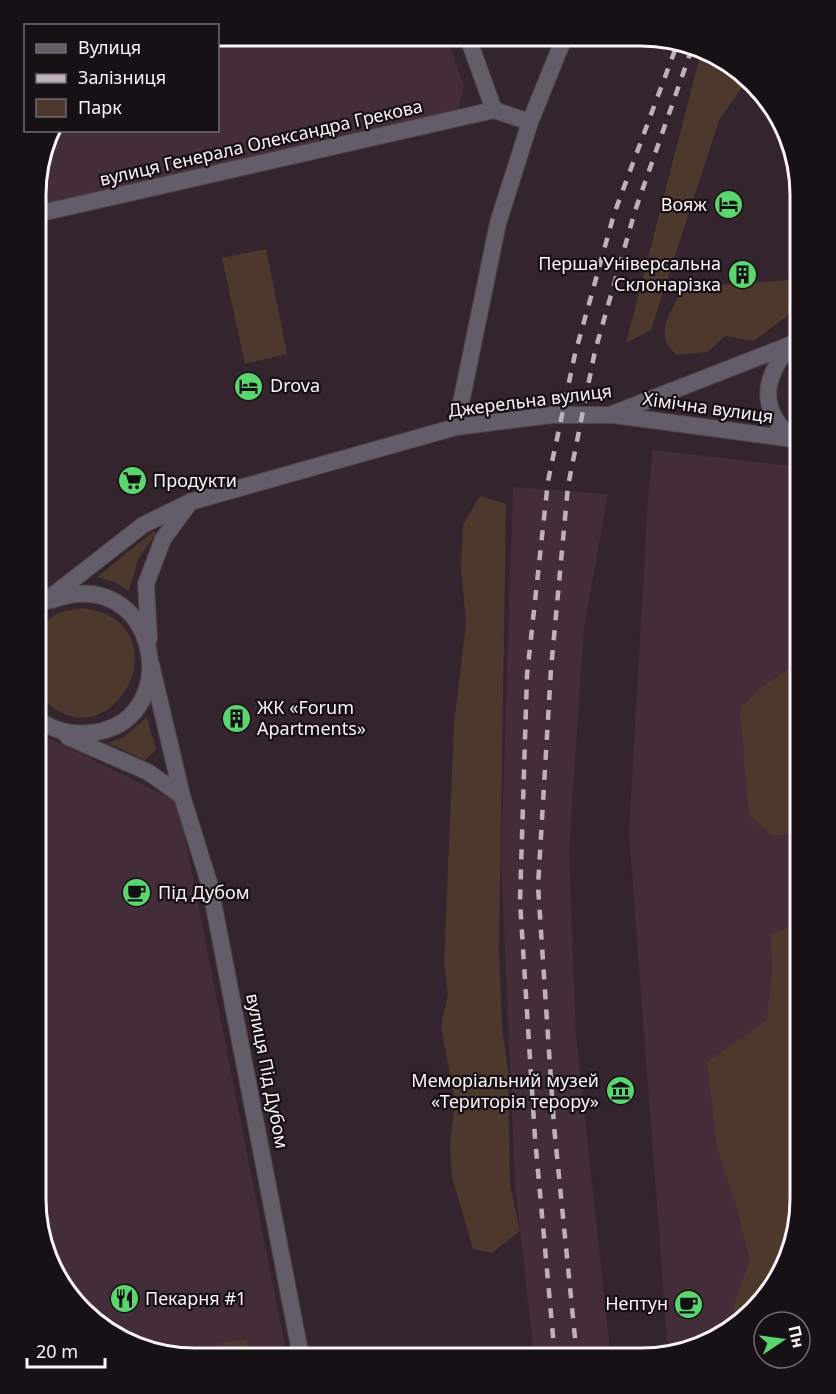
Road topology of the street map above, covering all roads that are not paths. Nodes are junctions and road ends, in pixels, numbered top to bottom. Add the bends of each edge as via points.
1 (471, 46) edge
2 (561, 46) edge
3 (494, 110) junction
4 (530, 122) junction
5 (46, 212) edge
6 (790, 345) edge
7 (790, 350) edge
8 (610, 415) junction
9 (456, 427) junction
10 (790, 433) edge
11 (790, 439) edge
12 (190, 502) junction
13 (46, 600) edge
14 (46, 602) edge
15 (150, 656) junction
16 (46, 725) edge
17 (51, 729) junction
18 (182, 796) junction
19 (300, 1348) edge

1 - 3 street
2 - 4 street
3 - 4 street
3 - 5 street, вулиця Генерала Олександра Грекова
4 - 9 street via 498,223
6 - 8 street, Джерельна вулиця
7 - 10 street via 770,376 768,390 772,416
8 - 9 street, Джерельна вулиця via 552,415
8 - 11 street, Хімічна вулиця
9 - 12 street, Джерельна вулиця
12 - 13 street, Джерельна вулиця via 143,525
12 - 15 street via 163,539 146,584
14 - 15 street via 68,593 95,594 120,605 139,624
15 - 17 street via 146,692 130,715 106,730 79,735
15 - 18 street, вулиця Під Дубом
16 - 17 street
17 - 18 street via 148,772
18 - 19 street, вулиця Під Дубом via 210,886

